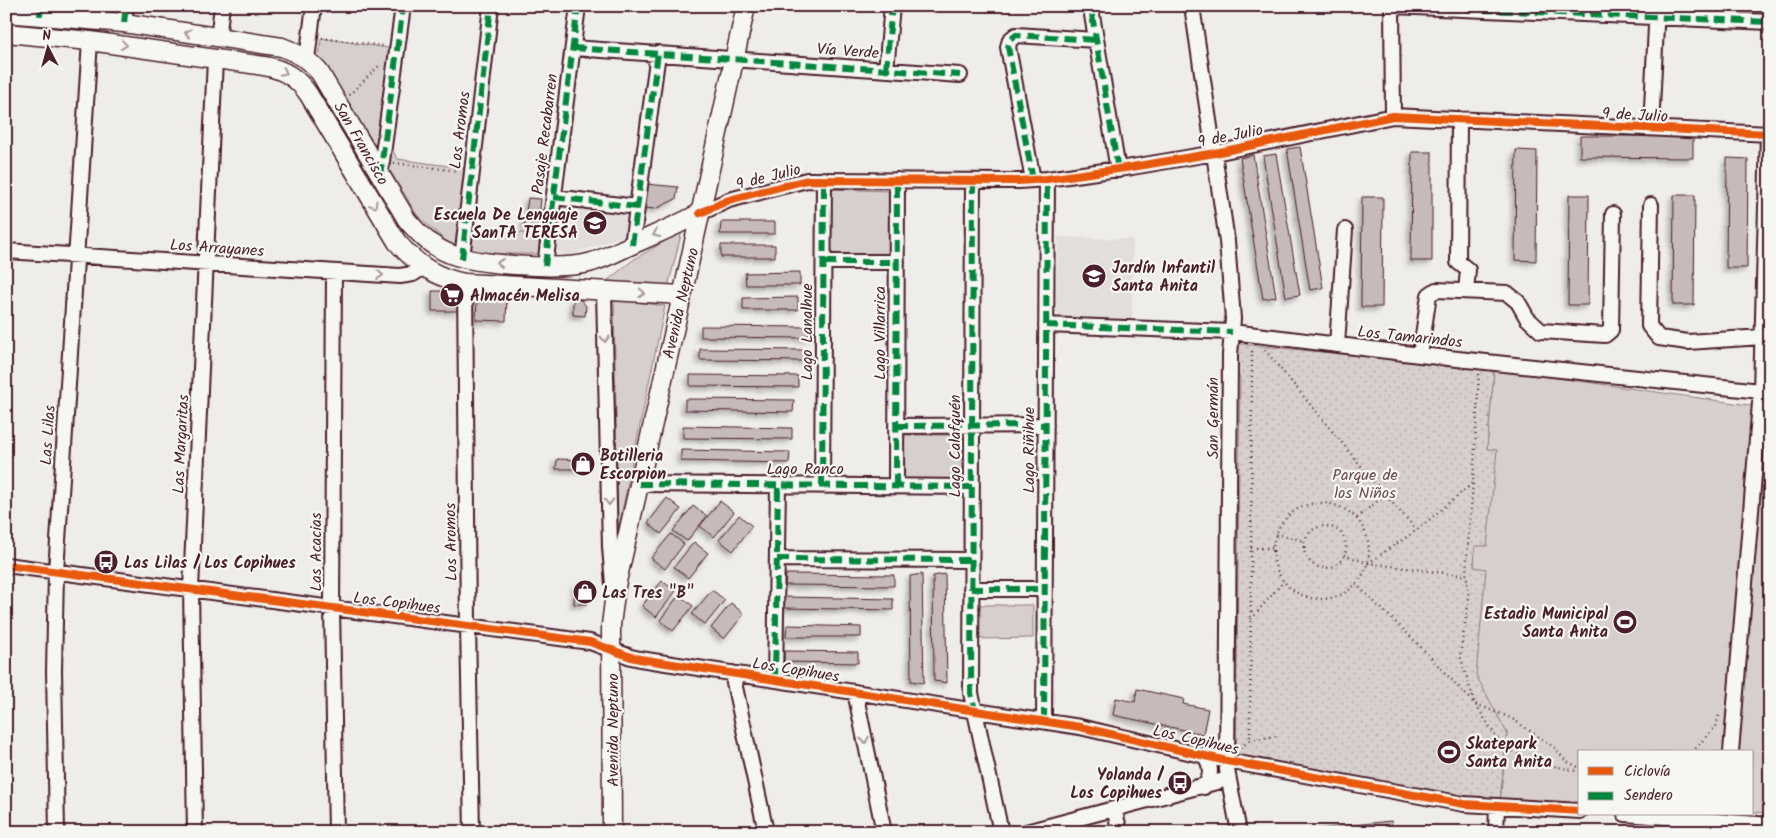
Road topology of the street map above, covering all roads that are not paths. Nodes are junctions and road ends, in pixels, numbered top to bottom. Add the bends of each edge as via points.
1 (222, 6) edge
2 (314, 6) edge
3 (403, 6) edge
4 (491, 6) edge
5 (578, 6) edge
6 (746, 6) edge
7 (892, 6) edge
8 (1192, 6) edge
9 (1392, 6) edge
10 (1501, 8) edge
11 (40, 11) edge
12 (1656, 12) edge
13 (6, 13) edge
14 (125, 15) edge
15 (1092, 15) dead end
16 (1770, 22) edge
17 (6, 33) edge
18 (218, 38) junction
19 (1096, 40) junction
20 (90, 41) junction
21 (573, 48) junction
22 (658, 53) junction
23 (214, 58) junction
24 (307, 59) junction
25 (734, 59) junction
26 (886, 70) junction
27 (960, 75) dead end
28 (1393, 116) junction
29 (1459, 119) junction
30 (1651, 128) junction
31 (1769, 134) edge
32 (1214, 152) junction
33 (382, 168) junction
34 (1118, 170) junction
35 (824, 179) junction
36 (897, 180) junction
37 (1040, 180) junction
38 (972, 181) junction
39 (554, 197) junction
40 (1651, 205) dead end
41 (637, 208) junction
42 (700, 213) junction
43 (1613, 214) dead end
44 (1345, 230) dead end
45 (632, 244) junction
46 (6, 251) edge
47 (76, 255) junction
48 (462, 258) junction
49 (824, 262) junction
50 (897, 262) junction
51 (205, 263) junction
52 (545, 266) junction
53 (424, 267) junction
54 (334, 272) junction
55 (465, 283) junction
56 (604, 291) junction
57 (1466, 291) junction
58 (682, 295) junction
59 (1046, 325) junction
60 (1232, 332) junction
61 (1762, 337) junction
62 (1337, 345) junction
63 (1420, 355) junction
64 (1765, 392) edge
65 (896, 426) junction
66 (972, 426) junction
67 (1046, 426) junction
68 (639, 484) junction
69 (778, 485) junction
70 (822, 486) junction
71 (896, 486) junction
72 (972, 487) junction
73 (777, 559) junction
74 (971, 560) junction
75 (6, 566) edge
76 (56, 572) junction
77 (190, 589) junction
78 (971, 589) junction
79 (1045, 589) junction
80 (614, 599) junction
81 (332, 608) junction
82 (468, 626) junction
83 (611, 649) junction
84 (732, 673) junction
85 (775, 680) junction
86 (855, 692) junction
87 (975, 710) junction
88 (1044, 721) junction
89 (1731, 750) edge
90 (1204, 755) junction
91 (1233, 762) junction
92 (1228, 779) junction
93 (1204, 786) junction
94 (1497, 807) junction
95 (1114, 809) junction
96 (1578, 811) edge
97 (1676, 816) edge
98 (1726, 818) edge
99 (1770, 825) edge
100 (1755, 828) edge
101 (58, 832) edge
102 (195, 832) edge
103 (336, 832) edge
104 (472, 832) edge
105 (612, 832) edge
106 (766, 832) edge
107 (884, 832) edge
108 (1001, 832) edge
109 (1026, 832) edge
110 (1120, 832) edge
111 (1239, 832) edge
112 (1496, 832) edge

1 - 18 street
2 - 24 street
3 - 33 street
4 - 48 street, Los Aromos
5 - 21 street, Pasaje Recabarren
6 - 25 main road, Avenida Neptuno
7 - 26 street
8 - 32 street, San Germán
9 - 10 street
9 - 28 street
10 - 12 street
11 - 13 main road, San Francisco
11 - 14 main road, San Francisco
12 - 16 street
12 - 30 street
18 -> 14 main road, San Francisco
15 - 19 street
17 - 20 main road, San Francisco
18 - 24 main road, San Francisco via 282,47
19 - 34 street
19 - 37 street, Lago Riñihue via 1016,35 1010,40 1008,47
20 -> 23 main road, San Francisco
20 - 47 street, Las Lilas
21 - 22 street, Vía Verde
21 - 39 street, Pasaje Recabarren
22 - 25 street, Vía Verde
22 - 41 street
23 - 51 street, Las Margaritas
23 -> 53 main road, San Francisco via 273,67 298,81 397,242
24 - 33 main road, San Francisco via 320,73
25 - 26 street, Vía Verde
25 - 42 main road, Avenida Neptuno
26 - 27 street, Vía Verde
28 - 29 street, 9 de Julio
28 - 32 street, 9 de Julio
29 - 30 street, 9 de Julio
29 - 57 street via 1458,262 1468,270
30 - 31 street, 9 de Julio
31 - 61 street
32 - 34 street, 9 de Julio
32 - 60 street, San Germán via 1227,241
33 - 48 main road, San Francisco via 407,220 437,248
34 - 37 street, 9 de Julio
35 - 36 street, 9 de Julio
35 - 42 street, 9 de Julio via 729,200
35 - 49 street, Lago Lanalhue
36 - 38 street, 9 de Julio
36 - 50 street, Lago Villarrica
37 - 38 street, 9 de Julio
37 - 59 street, Lago Riñihue
38 - 66 street, Lago Calafquén
39 - 41 street
39 - 52 street, Pasaje Recabarren
40 - 61 street via 1649,326 1659,338 1688,342
41 - 45 street
42 -> 45 main road, San Francisco
42 - 58 main road, Avenida Neptuno
43 - 57 street via 1611,330 1605,335 1540,331 1507,293
44 - 62 street
45 - 52 main road, San Francisco via 592,262 570,267
46 - 47 street, Los Arrayanes
47 - 51 street, Los Arrayanes
47 - 76 street, Las Lilas
52 -> 48 main road, San Francisco
49 - 50 street
49 - 70 street, Lago Lanalhue
50 - 65 street, Lago Villarrica
51 - 54 street, Los Arrayanes
51 - 77 street, Las Margaritas
54 -> 53 street, Los Arrayanes via 400,276 413,274
53 - 55 main road, San Francisco via 444,278
54 - 81 street, Las Acacias
55 - 56 main road, San Francisco
55 - 82 street, Los Aromos
56 -> 58 main road, San Francisco
56 -> 80 street, Avenida Neptuno
57 - 63 street via 1436,290 1429,295
58 - 68 main road, Avenida Neptuno
59 - 60 street, Los Tamarindos
59 - 67 street, Lago Riñihue
60 - 62 street, Los Tamarindos
60 - 91 street, San Germán
61 - 64 street
62 - 63 street, Los Tamarindos
63 - 64 street, Los Tamarindos
64 - 89 street
65 - 66 street
65 - 71 street, Lago Villarrica
66 - 67 street
66 - 72 street, Lago Calafquén
67 - 79 street, Lago Riñihue
68 - 69 street, Lago Ranco
68 - 80 main road, Avenida Neptuno
69 - 70 street, Lago Ranco
69 - 73 street
70 - 71 street, Lago Ranco
71 - 72 street, Lago Ranco
72 - 74 street, Lago Calafquén
73 - 74 street
73 - 85 street
74 - 78 street, Lago Calafquén
75 - 76 street, Los Copihues
76 - 77 street, Los Copihues
76 - 101 street, Las Lilas
77 - 81 street, Los Copihues
77 - 102 street, Las Margaritas
78 - 79 street
78 - 87 street, Lago Calafquén via 971,693
79 - 88 street, Lago Riñihue
80 - 83 main road, Avenida Neptuno
81 - 82 street, Los Copihues
81 - 103 street, Las Acacias
82 - 83 street, Los Copihues via 590,642
82 - 104 street, Los Aromos
83 - 84 street, Los Copihues via 631,657
83 - 105 main road, Avenida Neptuno
84 - 85 street, Los Copihues
84 - 106 street
85 - 86 street, Los Copihues
86 - 87 street, Los Copihues
86 -> 107 street
87 - 88 street, Los Copihues
87 - 108 street, Lago Calafquén
88 - 90 street, Los Copihues
90 - 91 street, Los Copihues
90 - 93 street via 1210,771
91 - 92 street, San Germán
91 - 94 street, Los Copihues via 1464,804
92 - 93 street
92 - 111 street, San Germán
93 - 95 street
94 - 96 street, Los Copihues
94 - 112 street
95 - 109 street
95 - 110 street
97 - 98 street
98 - 100 street
99 - 100 street

